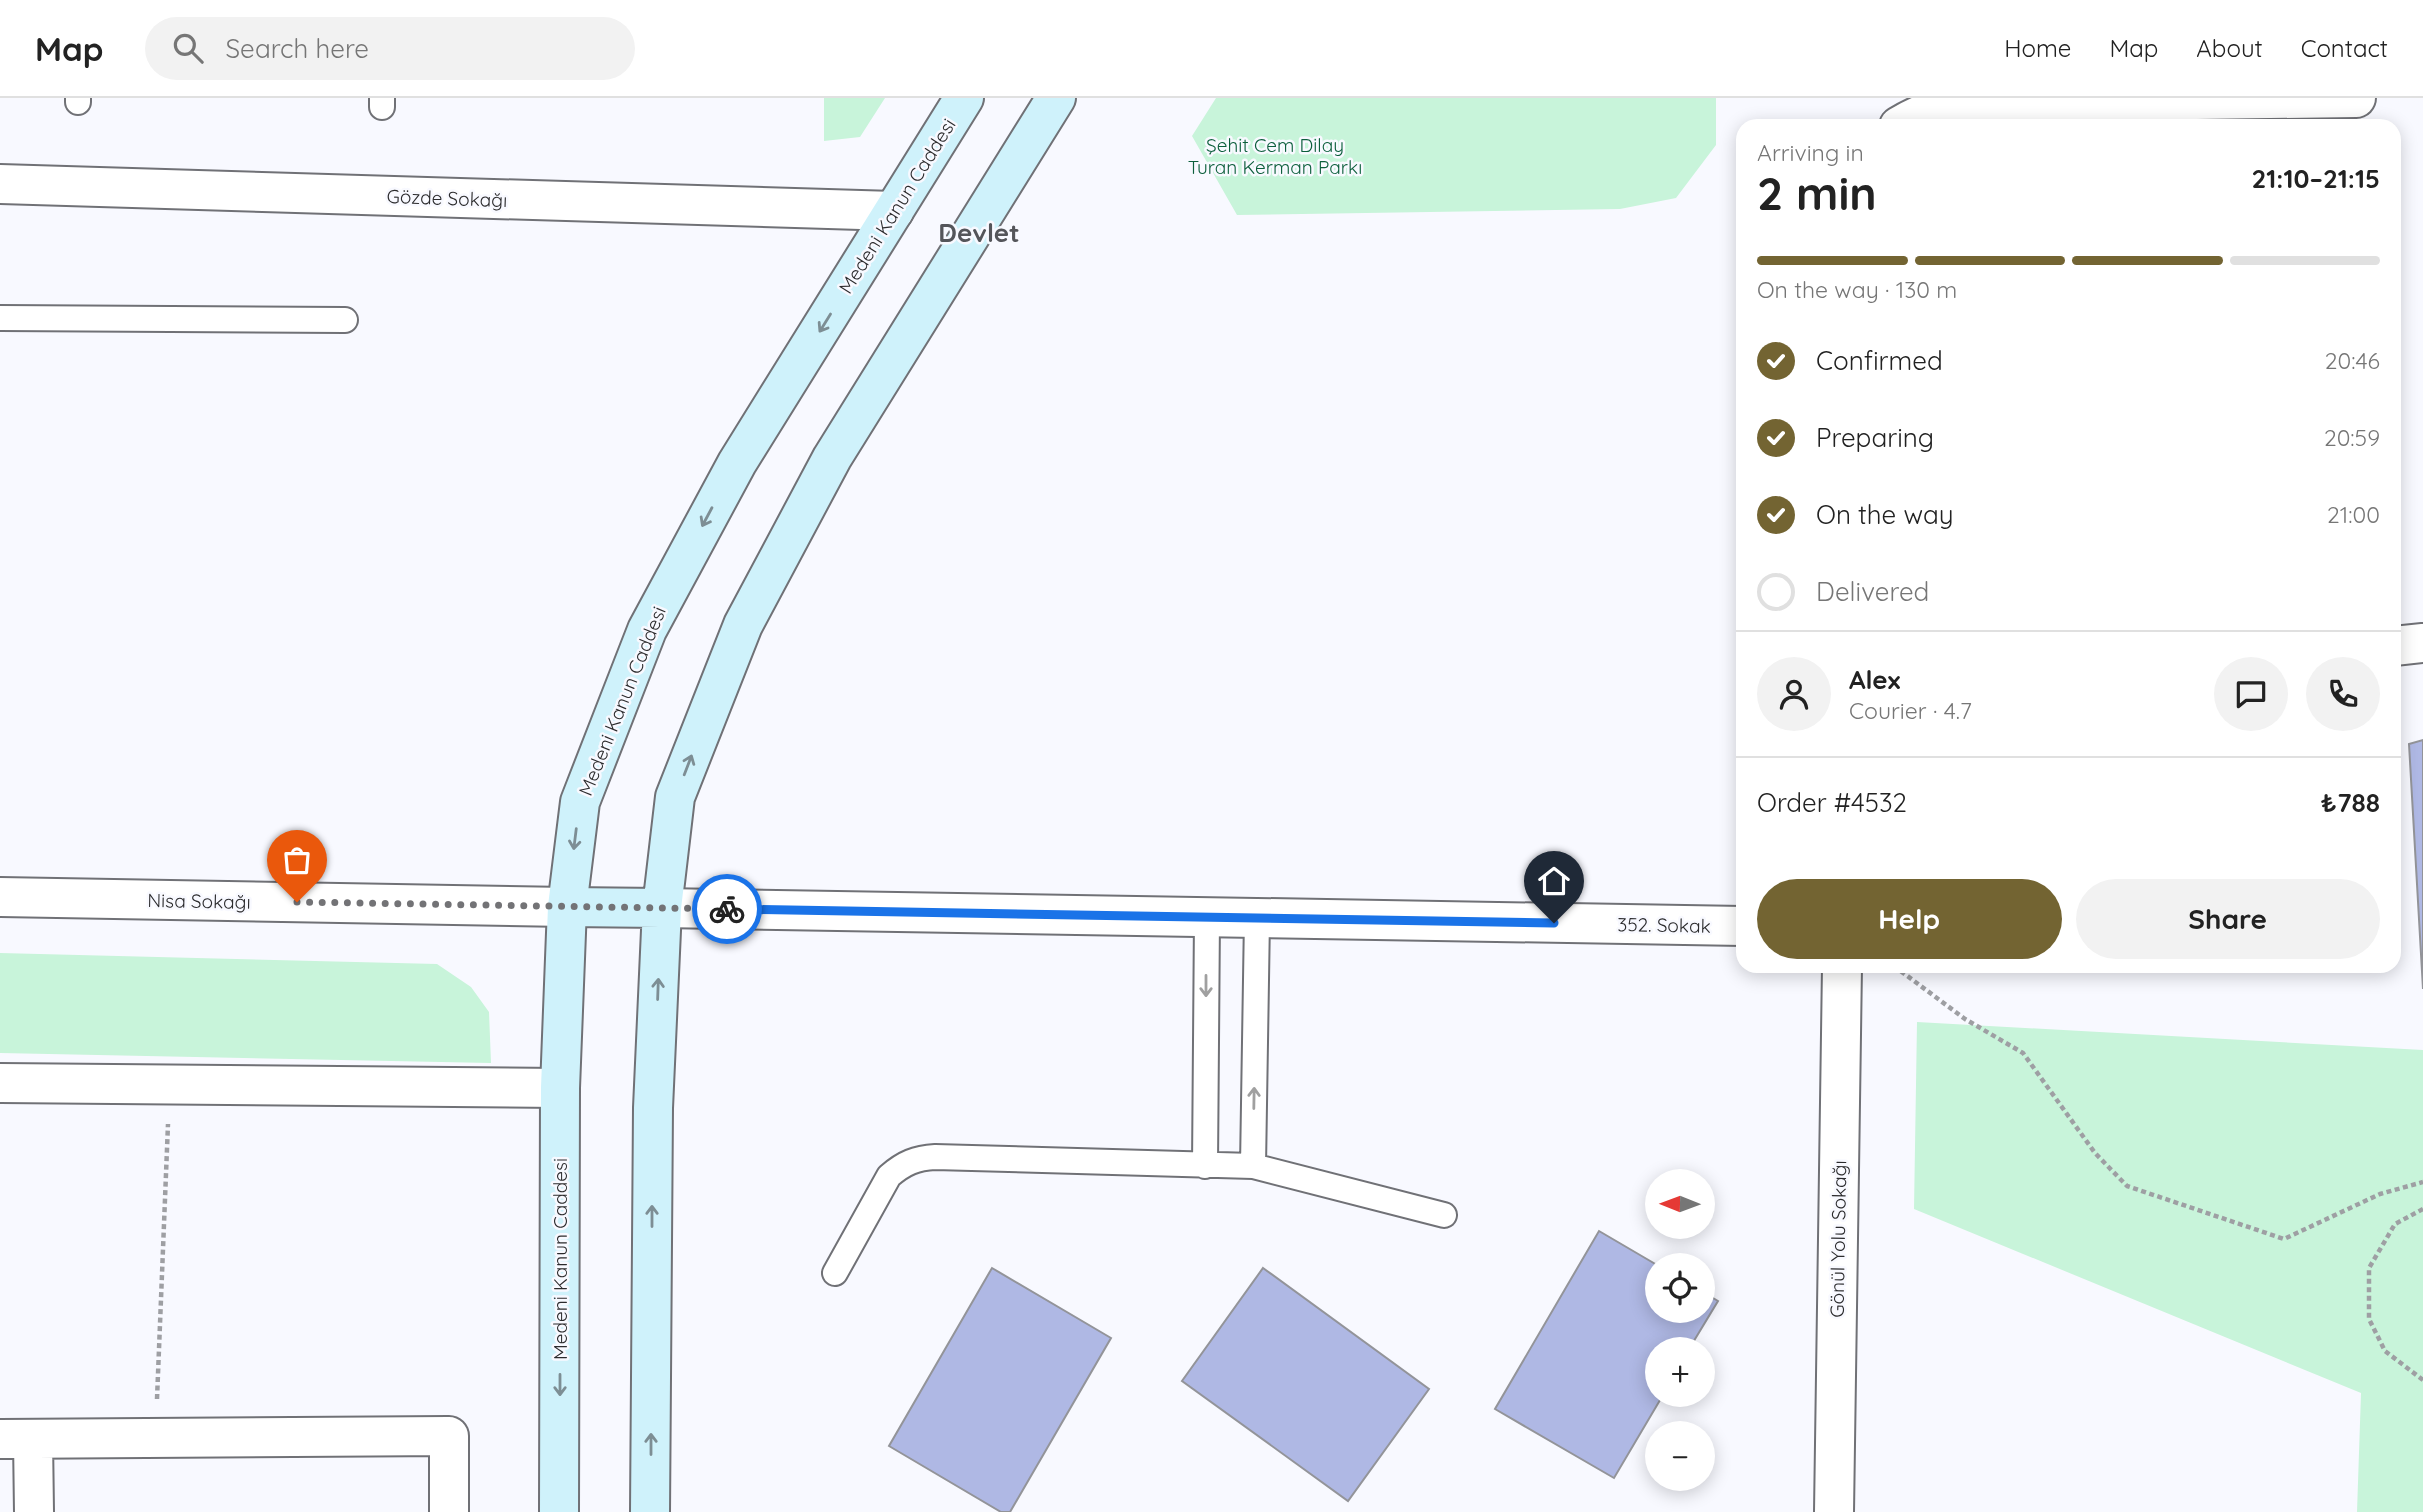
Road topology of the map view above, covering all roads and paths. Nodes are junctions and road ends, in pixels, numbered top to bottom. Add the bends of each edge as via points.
1 (964, 98) edge
2 (1056, 98) edge
3 (2320, 98) edge
4 (2356, 98) edge
5 (1910, 119) edge
6 (0, 184) edge
7 (894, 211) junction
8 (0, 318) edge
9 (345, 320) dead end
10 (2423, 643) edge
11 (2401, 645) edge
12 (0, 897) edge
13 (567, 907) junction
14 (662, 908) junction
15 (1207, 917) junction
16 (1257, 918) junction
17 (1736, 926) edge
18 (1842, 973) edge
19 (1903, 973) edge
20 (0, 1083) edge
21 (169, 1085) junction
22 (560, 1088) junction
23 (1205, 1166) junction
24 (1253, 1166) junction
25 (2423, 1182) edge
26 (2423, 1209) edge
27 (1444, 1214) dead end
28 (835, 1273) dead end
29 (2423, 1380) edge
30 (156, 1438) junction
31 (17, 1439) edge
32 (34, 1512) edge
33 (449, 1512) edge
34 (559, 1512) edge
35 (650, 1512) edge
36 (1834, 1512) edge

1 - 7 main road, Medeni Kanun Caddesi
14 -> 2 main road via 675,797 743,625 832,458
3 - 4 street
3 - 5 street via 1966,103 1942,106
6 - 7 street, Gözde Sokağı
7 -> 13 main road, Medeni Kanun Caddesi via 737,463 647,630 580,802
8 - 9 lane
10 - 11 street
12 - 13 street, Nisa Sokağı
13 - 14 main road
13 - 22 main road, Medeni Kanun Caddesi
14 - 15 street, 352. Sokak
35 -> 14 main road via 653,1108
15 - 16 street, 352. Sokak
15 -> 23 lane
16 - 17 street, 352. Sokak
24 -> 16 lane
18 - 36 street, Gönül Yolu Sokağı
19 - 25 path via 1965,1019 2023,1053 2095,1153 2127,1186 2284,1239 2380,1194
20 - 21 street
21 - 22 street
21 - 30 path
22 -> 34 main road, Medeni Kanun Caddesi
23 - 24 lane
23 - 28 lane via 918,1158 889,1175
24 - 27 lane
26 - 29 path via 2395,1224 2369,1268 2369,1319 2385,1351
30 - 31 street
30 - 33 street via 449,1436
31 - 32 street

